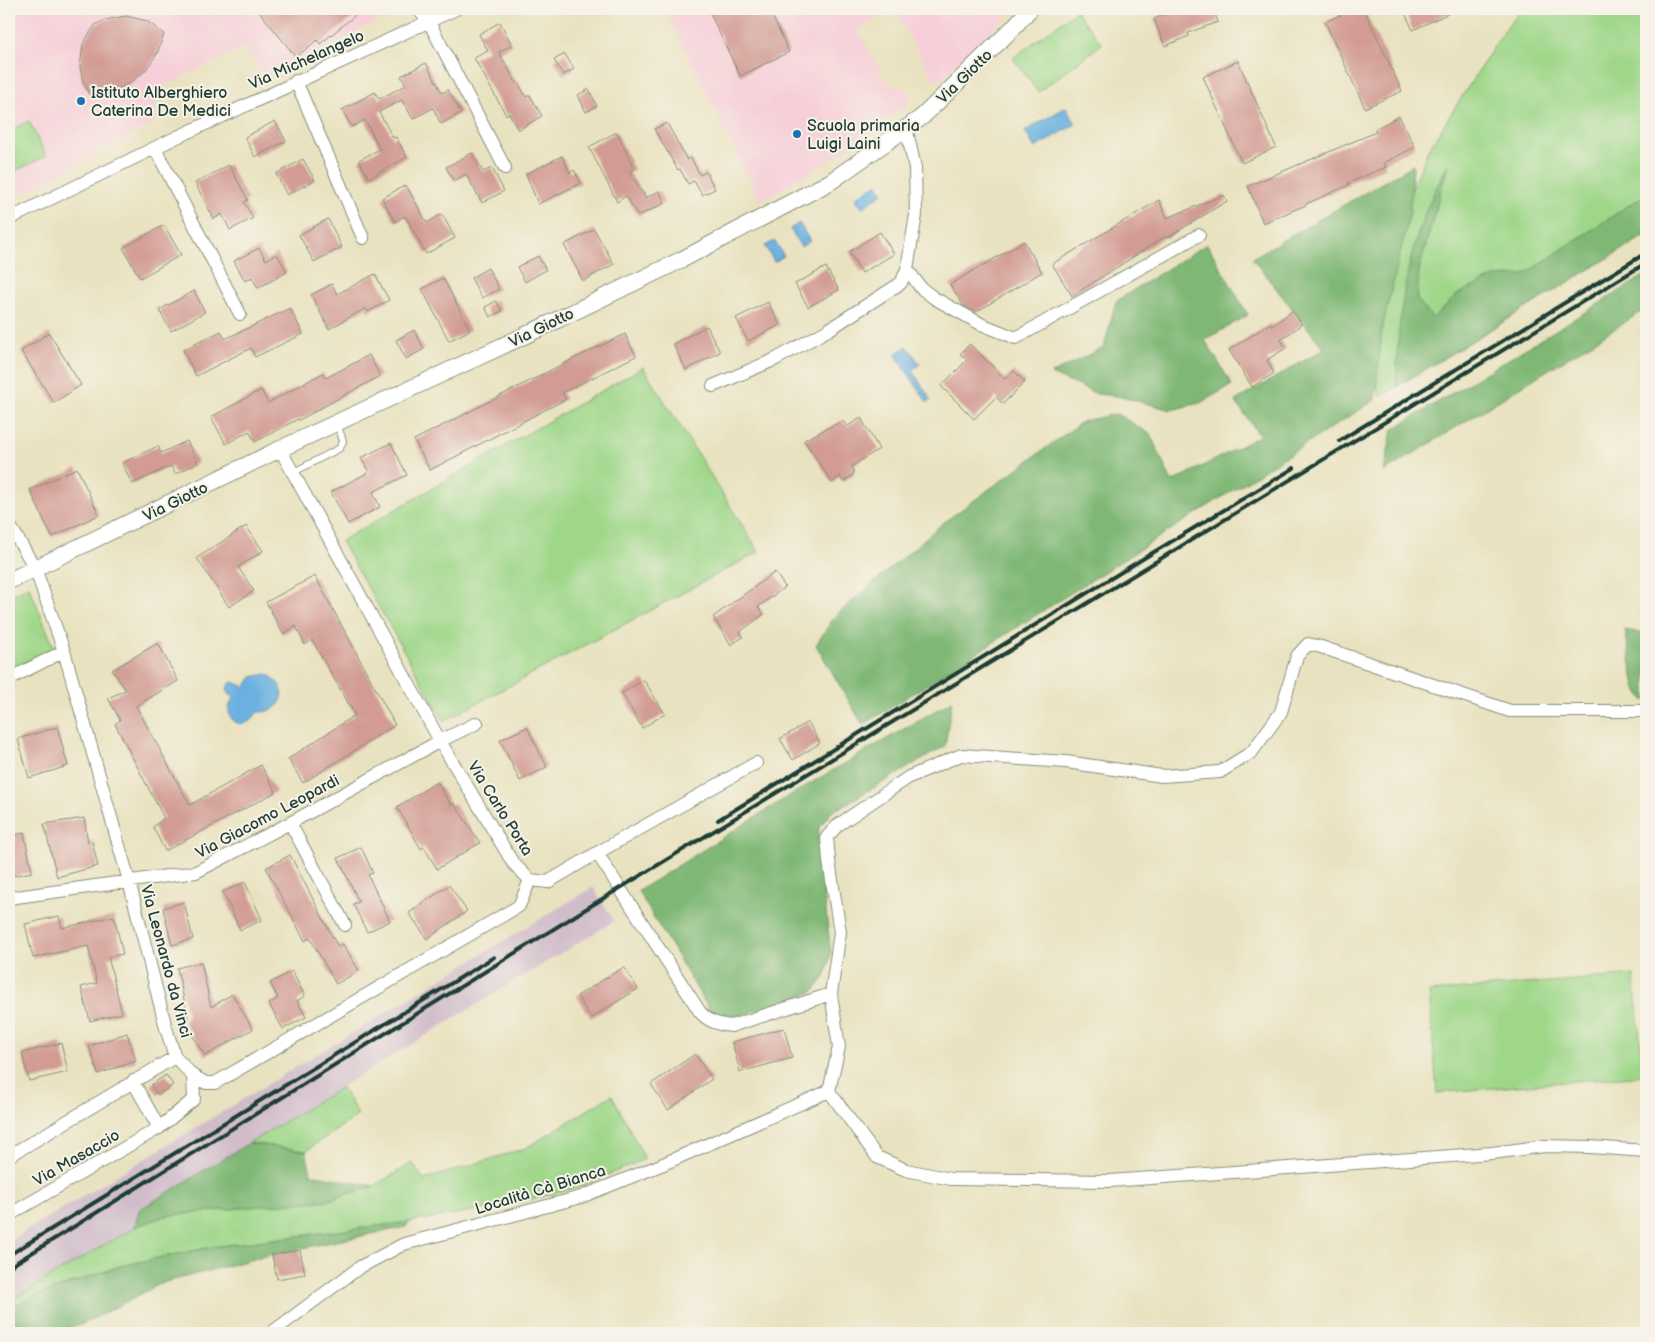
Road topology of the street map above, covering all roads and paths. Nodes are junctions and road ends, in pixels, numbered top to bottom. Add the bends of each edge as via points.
1 (418, 9) edge
2 (456, 9) edge
3 (1030, 9) edge
4 (429, 22) junction
5 (296, 81) junction
6 (906, 127) junction
7 (155, 148) junction
8 (505, 168) dead end
9 (9, 220) edge
10 (1200, 235) dead end
11 (363, 238) dead end
12 (907, 269) junction
13 (240, 314) dead end
14 (713, 386) dead end
15 (337, 423) junction
16 (280, 450) junction
17 (292, 473) junction
18 (9, 524) edge
19 (36, 568) junction
20 (9, 581) edge
21 (64, 651) junction
22 (9, 679) edge
23 (1646, 711) edge
24 (477, 723) dead end
25 (440, 741) junction
26 (756, 763) dead end
27 (290, 823) junction
28 (597, 853) junction
29 (530, 880) junction
30 (129, 881) junction
31 (9, 898) edge
32 (346, 925) dead end
33 (831, 994) junction
34 (175, 1057) junction
35 (192, 1076) junction
36 (133, 1081) junction
37 (829, 1091) junction
38 (159, 1128) junction
39 (1646, 1151) edge
40 (9, 1156) edge
41 (9, 1215) edge
42 (271, 1333) edge

1 - 4 street
2 - 4 street, Via Michelangelo
3 - 6 street, Via Giotto via 922,117
4 - 5 street, Via Michelangelo
4 - 8 street
5 - 7 street, Via Michelangelo
5 - 11 street
6 - 12 street via 915,168 916,215
6 - 15 street, Via Giotto via 830,182 690,255
7 - 9 street, Via Michelangelo
7 - 13 street
10 - 12 street via 1016,338 981,324 934,298 921,288
12 - 14 street via 901,284 828,330 776,359
15 - 16 street, Via Giotto
15 - 17 lane via 343,442 340,448
16 - 17 street, Via Carlo Porta
16 - 19 street, Via Giotto
17 - 25 street, Via Carlo Porta
18 - 19 street, Via Leonardo da Vinci
19 - 20 street, Via Giotto
19 - 21 street, Via Leonardo da Vinci
21 - 22 street
21 - 30 street, Via Leonardo da Vinci
23 - 33 street via 1510,711 1308,644 1297,656 1281,712 1252,752 1220,772 1162,776 1066,762 961,755 909,777 838,825 827,837 840,932
24 - 25 street, Via Giacomo Leopardi
25 - 27 street, Via Giacomo Leopardi
25 - 29 street, Via Carlo Porta via 513,863
26 - 28 street, Via Carlo Porta
27 - 30 street, Via Giacomo Leopardi via 196,872
27 - 32 street
28 - 29 street, Via Carlo Porta via 548,882
28 - 33 street via 708,1021 730,1026
29 - 35 street via 520,906 215,1083 206,1083
30 - 31 street, Via Giacomo Leopardi
30 - 34 street, Via Leonardo da Vinci
33 - 37 street via 839,1047
34 - 35 street, Via Leonardo da Vinci
34 - 36 street
35 - 38 street, Via Masaccio via 194,1099
36 - 38 street
36 - 40 street
37 - 39 street via 877,1156 906,1170 951,1180 1110,1181 1474,1155 1544,1146
37 - 42 street, Località Cà Bianca via 581,1197 404,1244 360,1267
38 - 41 street, Via Masaccio

